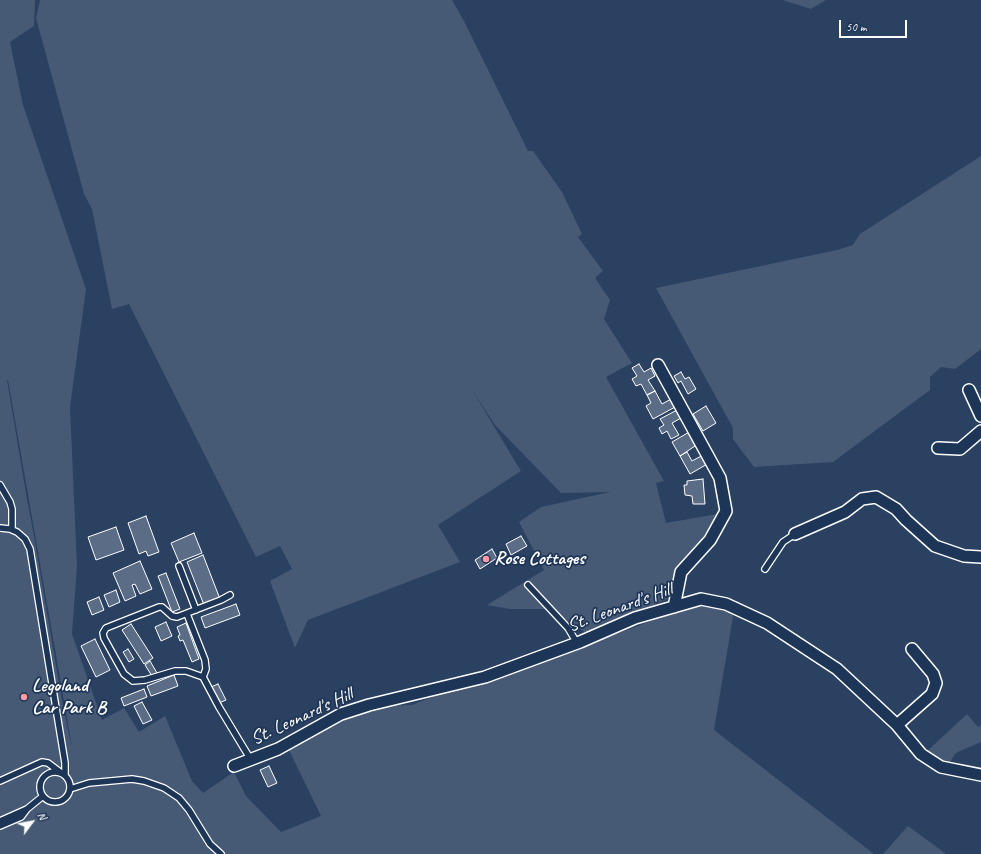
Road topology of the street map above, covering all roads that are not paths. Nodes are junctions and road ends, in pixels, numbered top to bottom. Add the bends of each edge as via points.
1 (658, 365) dead end
2 (969, 390) dead end
3 (981, 416) edge
4 (981, 431) edge
5 (938, 448) dead end
6 (0, 485) edge
7 (0, 528) edge
8 (12, 529) junction
9 (795, 534) joint
10 (981, 557) edge
11 (179, 566) dead end
12 (766, 569) dead end
13 (528, 585) dead end
14 (230, 594) dead end
15 (674, 607) junction
16 (196, 610) junction
17 (187, 614) junction
18 (577, 643) junction
19 (912, 649) dead end
20 (203, 676) junction
21 (897, 725) junction
22 (251, 760) junction
23 (234, 766) dead end
24 (62, 774) junction
25 (981, 775) edge
26 (0, 781) edge
27 (70, 789) junction
28 (43, 796) junction
29 (28, 808) junction
30 (0, 821) edge
31 (0, 826) edge
32 (221, 854) edge

1 - 15 street via 720,478 726,511 710,540 681,572
2 - 3 street
4 - 5 street via 960,449
6 - 8 lane via 12,509
7 - 8 lane
8 - 24 lane via 25,539 30,548 65,763
9 - 10 street via 845,512 862,498 876,497 896,509 935,546 964,556
9 - 12 lane via 783,542
11 - 16 lane
13 - 18 lane via 568,628
14 - 16 lane
15 - 18 street, St. Leonard's Hill via 636,618
15 - 21 street, St. Leonard's Hill via 701,599 726,604 767,623 837,669
16 - 17 lane
17 - 20 lane via 205,660 206,669
17 - 20 lane via 172,616 159,607 106,628 104,638 124,674 133,681 175,671
18 - 22 street, St. Leonard's Hill via 485,677 341,714 278,749
19 - 21 street via 933,674 936,683 932,694
20 - 22 lane
21 - 25 street, St. Leonard's Hill via 921,754 942,767
22 - 23 street, St. Leonard's Hill
24 - 26 lane via 48,763 42,762
24 - 27 lane via 70,784
24 - 28 lane via 55,772 41,780
27 - 28 lane via 66,798 61,800 51,801
27 - 32 lane via 89,783 132,778 164,788 179,798 210,844
28 - 29 lane
29 - 30 lane
29 - 31 lane via 21,817

